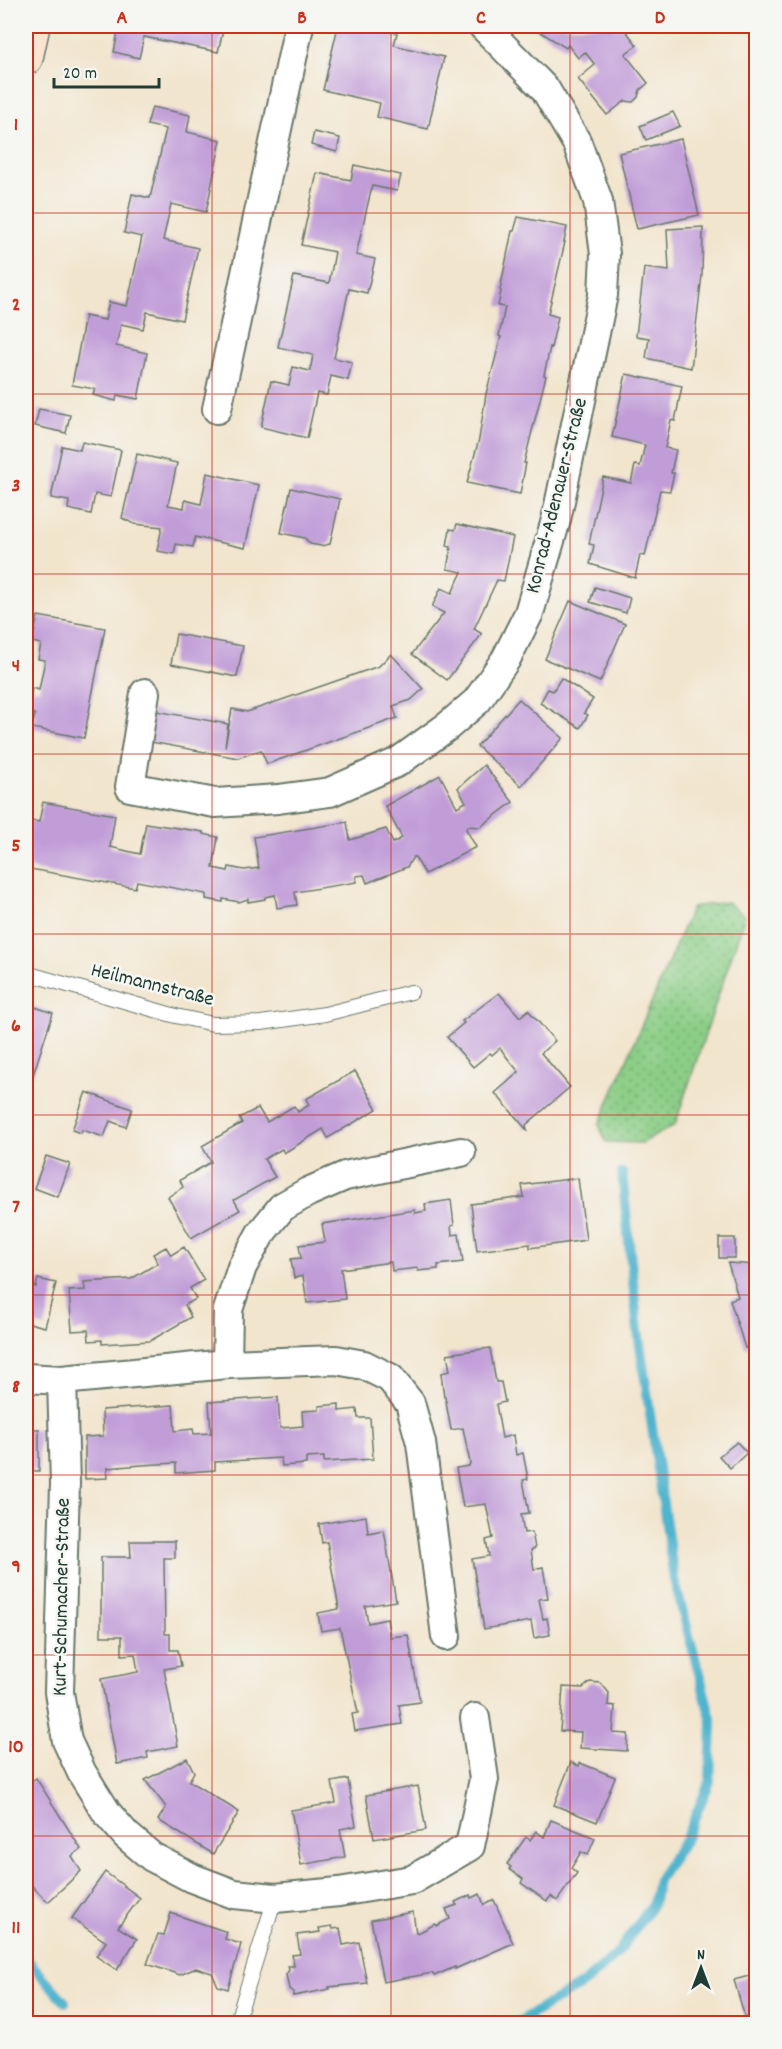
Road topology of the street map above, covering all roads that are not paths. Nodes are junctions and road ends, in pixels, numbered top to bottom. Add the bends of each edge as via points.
1 (33, 26) edge
2 (299, 26) edge
3 (483, 26) edge
4 (26, 58) edge
5 (217, 409) dead end
6 (145, 693) dead end
7 (26, 973) edge
8 (411, 992) dead end
9 (461, 1152) dead end
10 (227, 1364) junction
11 (26, 1378) edge
12 (62, 1380) junction
13 (446, 1636) dead end
14 (475, 1718) dead end
15 (275, 1898) junction
16 (236, 2024) edge

1 - 4 street
2 - 5 street
3 - 6 street, Konrad-Adenauer-Straße via 545,89 577,143 598,201 605,254 603,295 556,520 529,613 506,658 477,701 398,762 330,792 215,803 130,787
7 - 8 lane, Heilmannstraße via 213,1024 261,1023 325,1014
9 - 10 street via 345,1176 282,1207 261,1233 242,1267 228,1310
10 - 12 street
10 - 13 street via 336,1360 364,1365 390,1378 410,1403 422,1443
11 - 12 street
12 - 15 street, Kurt-Schumacher-Straße via 65,1484 59,1692 67,1741 107,1813 152,1857 234,1894
14 - 15 street, Kurt-Schumacher-Straße via 484,1779 470,1846 412,1880 339,1893
15 - 16 lane

